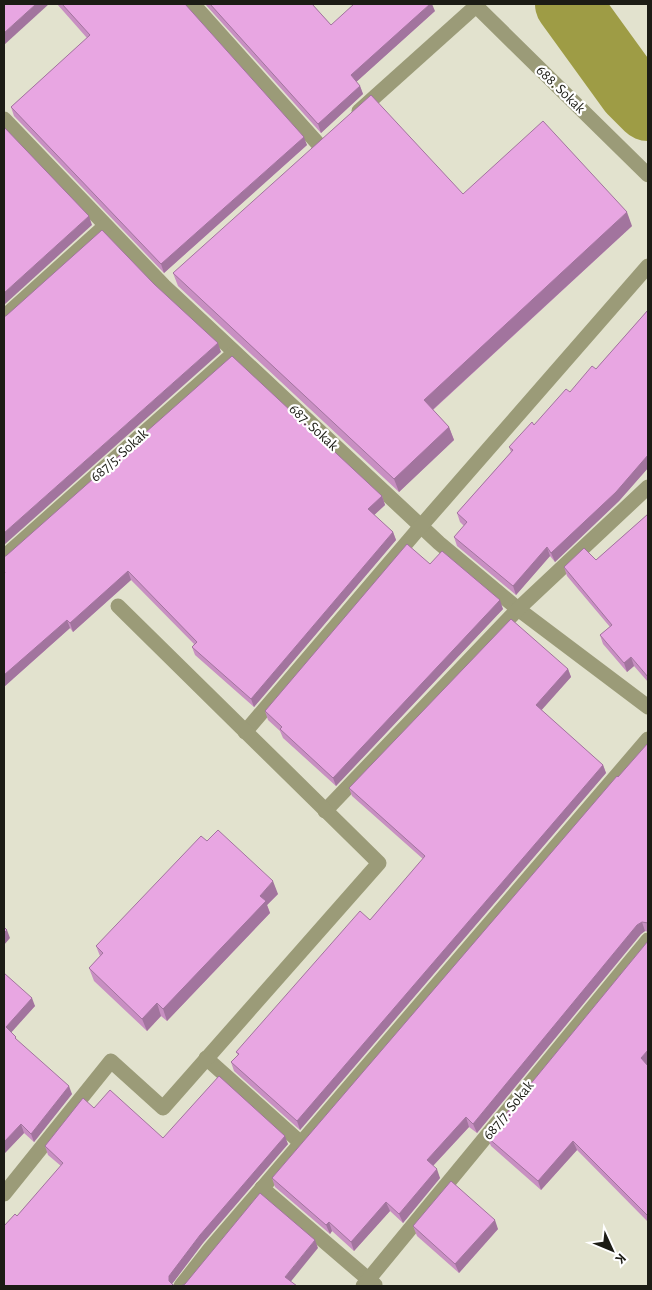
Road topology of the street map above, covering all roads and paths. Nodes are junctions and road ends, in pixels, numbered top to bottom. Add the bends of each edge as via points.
1 (193, 4) edge
2 (475, 5) edge
3 (4, 119) edge
4 (350, 119) edge
5 (306, 158) edge
6 (648, 175) edge
7 (105, 226) junction
8 (648, 266) edge
9 (178, 273) edge
10 (164, 286) junction
11 (4, 317) edge
12 (234, 353) junction
13 (648, 487) edge
14 (421, 526) junction
15 (4, 557) edge
16 (118, 606) dead end
17 (518, 608) junction
18 (648, 707) edge
19 (245, 732) junction
20 (648, 739) edge
21 (325, 811) junction
22 (648, 940) edge
23 (206, 1058) junction
24 (301, 1143) junction
25 (262, 1188) junction
26 (4, 1194) edge
27 (369, 1284) edge
28 (181, 1286) edge

1 - 5 street via 324,142
2 - 4 street
2 - 6 street, 688. Sokak
3 - 7 street, 687. Sokak
7 - 10 street, 687. Sokak
7 - 11 street
8 - 14 street
9 - 10 street
10 - 12 street, 687. Sokak
12 - 14 street, 687. Sokak
12 - 15 street, 687/5. Sokak
13 - 17 street
14 - 17 street, 687. Sokak
14 - 19 street
16 - 19 street
17 - 18 street, 687. Sokak
17 - 21 street
19 - 21 street
20 - 24 street
21 - 23 street via 379,863
22 - 27 street, 687/7. Sokak
23 - 24 street
23 - 26 street via 163,1108 112,1061
24 - 25 street
25 - 27 street
25 - 28 street

